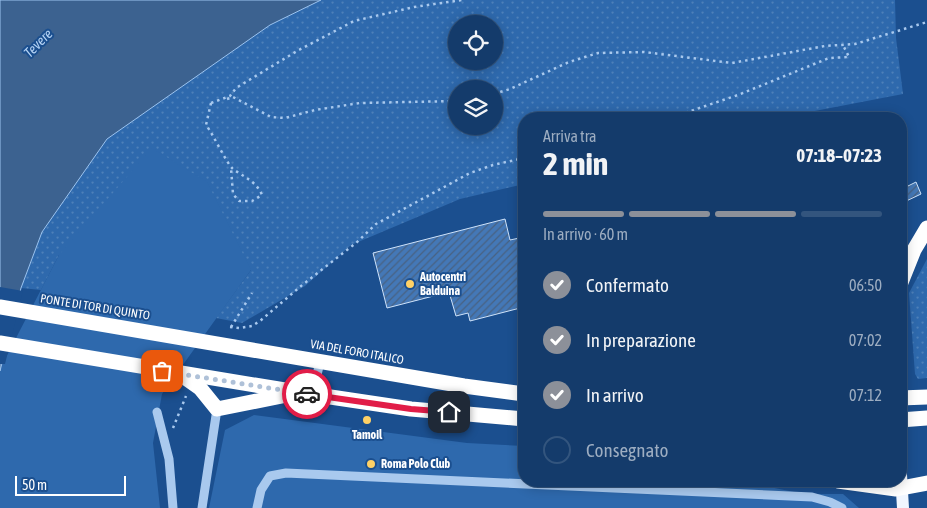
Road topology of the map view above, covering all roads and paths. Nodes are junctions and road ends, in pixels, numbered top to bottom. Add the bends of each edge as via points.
1 (462, 0) edge
2 (927, 22) edge
3 (843, 45) junction
4 (503, 91) edge
5 (448, 101) edge
6 (211, 103) junction
7 (688, 112) edge
8 (518, 159) edge
9 (231, 168) junction
10 (927, 228) edge
11 (907, 267) edge
12 (252, 293) dead end
13 (0, 307) edge
14 (230, 327) junction
15 (185, 337) joint
16 (0, 343) edge
17 (224, 344) junction
18 (320, 361) junction
19 (180, 374) junction
20 (297, 392) junction
21 (518, 393) edge
22 (313, 394) junction
23 (927, 397) edge
24 (907, 398) edge
25 (217, 409) junction
26 (158, 412) dead end
27 (927, 418) edge
28 (518, 419) edge
29 (907, 419) edge
30 (166, 445) junction
31 (927, 483) edge
32 (518, 484) edge
33 (583, 487) edge
34 (876, 487) edge
35 (902, 489) junction
36 (173, 508) edge
37 (202, 508) edge
38 (257, 508) edge
39 (842, 508) edge
40 (903, 508) edge

1 - 6 path via 354,21 297,51 236,88 230,96
2 - 3 path
3 - 4 path via 732,63 644,52 598,53
3 - 7 path via 848,57 830,58
5 - 6 path via 360,103 285,118 271,117 233,97
6 - 9 path via 206,125
8 - 14 path via 470,173 376,224 260,321 252,326
9 - 9 path via 260,188 262,195 252,201 239,201 233,194
10 - 11 highway
12 - 14 path
13 - 15 highway, PONTE DI TOR DI QUINTO
14 - 17 path
15 - 17 highway, VIA DEL FORO ITALICO
16 - 19 highway
17 - 18 highway, VIA DEL FORO ITALICO
18 - 21 highway, VIA DEL FORO ITALICO
18 - 22 street
19 - 20 highway
19 - 25 highway via 200,388
19 - 30 path via 187,393
20 - 22 highway
20 - 25 highway
22 - 28 highway via 411,409
23 - 24 highway
25 - 37 street
26 - 30 street
27 - 29 highway
30 - 36 street
31 - 35 highway
32 - 38 street via 286,474 270,476 261,490
33 - 39 street via 812,497
34 - 35 highway
35 - 40 main road

